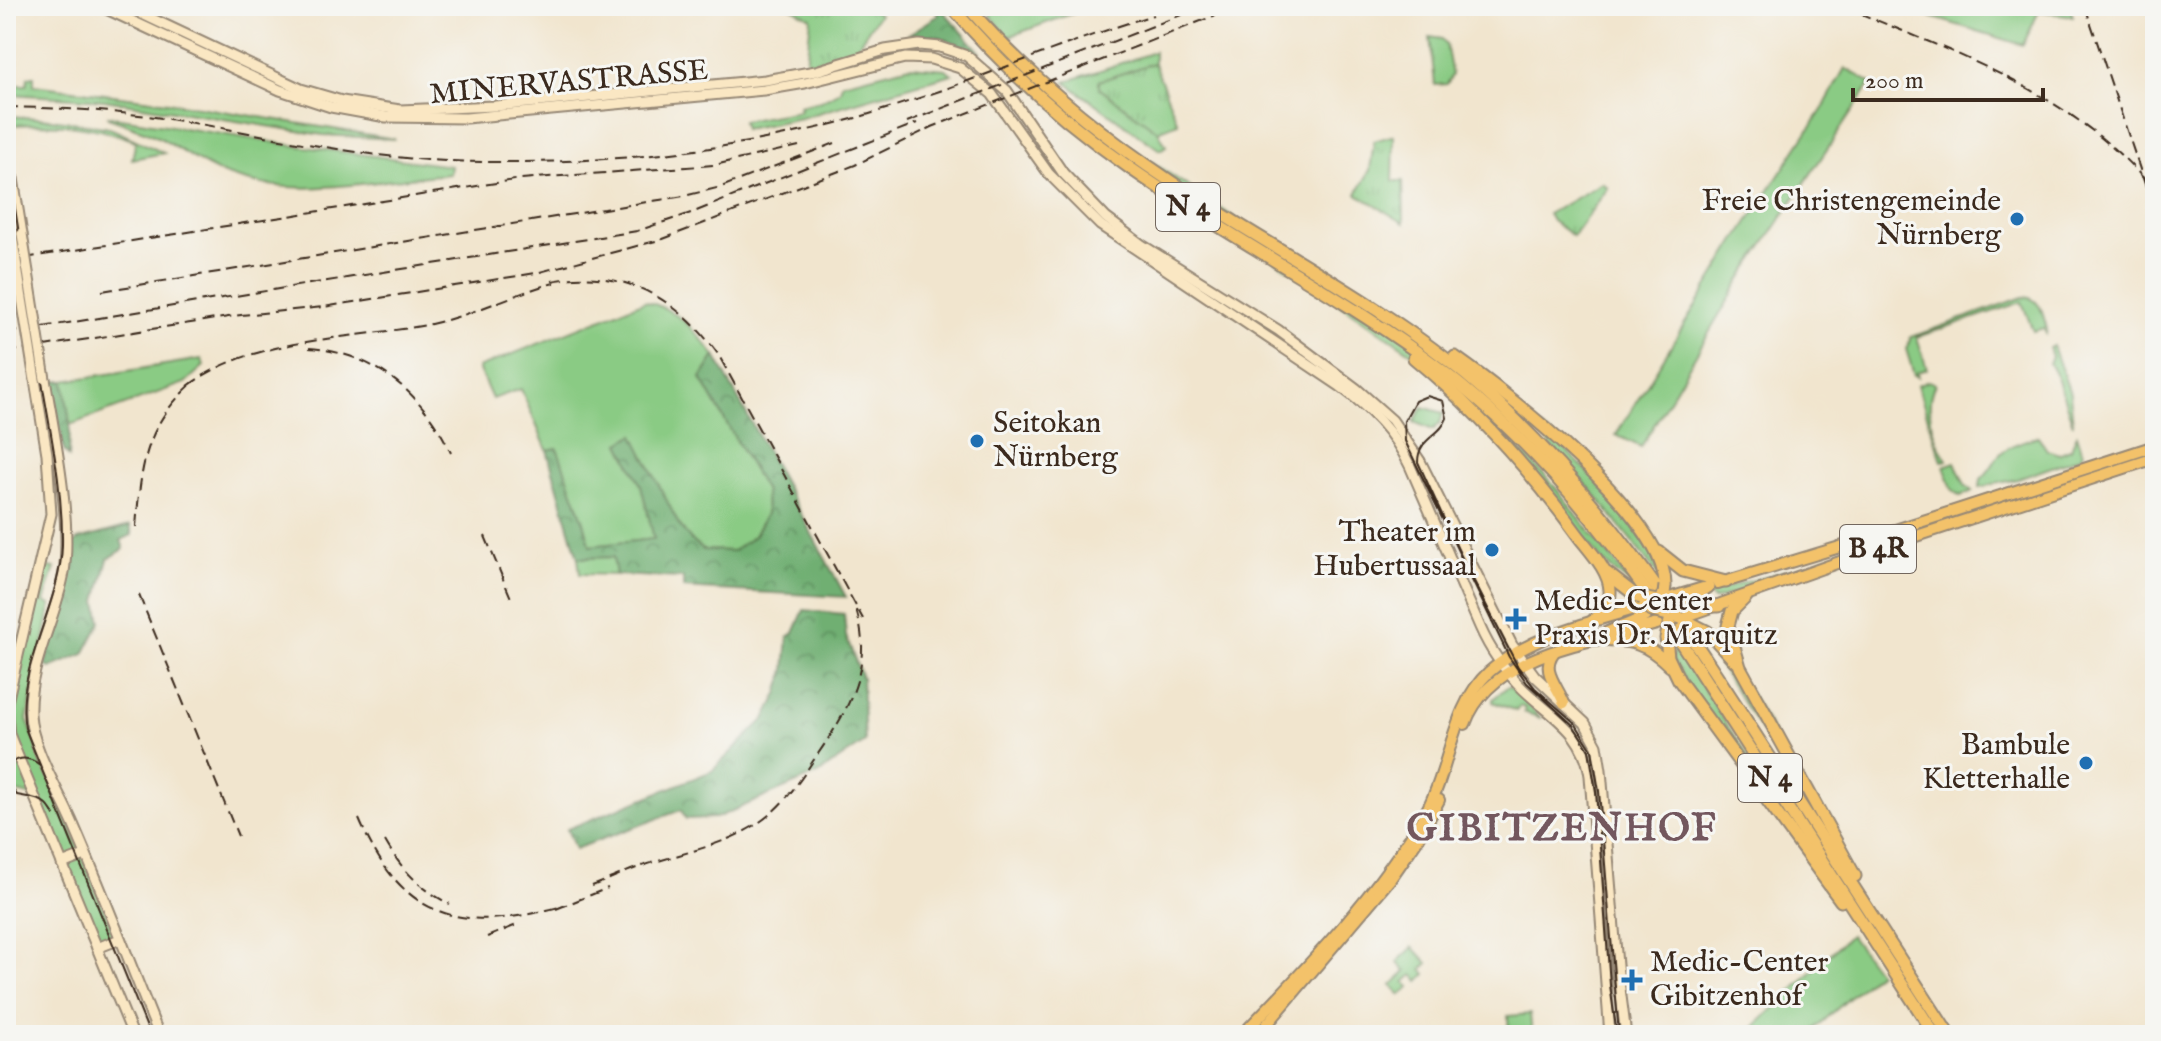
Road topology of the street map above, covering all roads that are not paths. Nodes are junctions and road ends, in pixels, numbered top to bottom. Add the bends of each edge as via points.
1 (10, 6) edge
2 (100, 6) edge
3 (125, 6) edge
4 (951, 6) edge
5 (967, 6) edge
6 (6, 55) edge
7 (6, 135) edge
8 (6, 195) edge
9 (17, 235) junction
10 (1399, 332) junction
11 (40, 379) junction
12 (2155, 446) edge
13 (2155, 458) edge
14 (2041, 483) junction
15 (2042, 495) junction
16 (1656, 549) junction
17 (1602, 569) junction
18 (1716, 584) junction
19 (1746, 597) junction
20 (1719, 606) junction
21 (1646, 607) junction
22 (1681, 612) junction
23 (1592, 622) junction
24 (1610, 623) junction
25 (1595, 639) junction
26 (1554, 652) junction
27 (1517, 653) junction
28 (1501, 663) junction
29 (1525, 664) junction
30 (1740, 667) junction
31 (1673, 670) junction
32 (1508, 673) junction
33 (1564, 703) junction
34 (85, 855) junction
35 (62, 864) junction
36 (120, 939) junction
37 (97, 948) junction
38 (1898, 954) junction
39 (1890, 966) junction
40 (133, 1035) edge
41 (159, 1035) edge
42 (1242, 1035) edge
43 (1258, 1035) edge
44 (1610, 1035) edge
45 (1626, 1035) edge
46 (1935, 1035) edge
47 (1949, 1035) edge

1 - 6 main road
2 - 28 main road, MINERVASTRASSE via 280,90 366,115 416,119 729,93 805,83 900,59 955,65 996,98 1057,183 1100,225 1305,361 1381,421 1404,454
3 - 27 main road, MINERVASTRASSE via 295,86 380,108 465,108 749,82 924,45 972,59 1014,100 1060,169 1106,218 1278,330 1392,420 1423,466
4 - 10 highway, N 4 via 1037,95 1110,154
5 - 10 highway, N 4 via 1039,80 1115,143
7 - 9 main road
8 - 9 main road
9 - 11 main road, bridge
10 - 16 highway via 1438,345 1544,425 1603,484
10 - 17 highway via 1408,354 1507,446
10 - 38 highway, N 4 via 1458,368 1517,420 1608,520 1686,628
10 - 39 highway, N 4 via 1524,443 1607,538
11 - 34 main road via 57,457 65,558 33,685 30,718
11 - 35 main road via 50,520 6,719
12 - 14 main road, B 4R
13 - 15 main road, B 4R
14 - 15 main road
14 - 18 main road, B 4R
15 - 19 main road, B 4R
16 - 18 highway via 1683,571
16 - 21 highway, bridge via 1666,582 1664,594
17 - 21 highway
17 - 23 highway via 1610,594
18 - 20 main road via 1707,598
18 - 22 highway
19 - 20 main road, B 4R
19 - 30 highway via 1730,615 1728,626
20 - 22 highway
21 - 22 highway, bridge
21 - 22 main road, bridge
21 - 24 highway via 1636,621
22 - 25 main road, bridge via 1657,624
22 - 30 highway via 1718,641
22 - 31 highway, bridge via 1666,638
23 - 24 main road
23 - 27 main road
24 - 25 highway
25 - 26 main road
25 - 31 highway via 1639,643
26 - 29 main road
26 - 33 main road via 1549,674
27 - 28 main road
27 - 29 main road, MINERVASTRASSE
28 - 32 main road, MINERVASTRASSE
28 - 42 main road via 1468,697 1432,799 1407,841 1335,934
29 - 32 main road
29 - 33 main road, MINERVASTRASSE
30 - 38 highway
31 - 39 highway
32 - 43 main road via 1472,708 1444,789 1414,846
32 - 44 main road, MINERVASTRASSE via 1570,731 1587,760
33 - 45 main road, MINERVASTRASSE via 1585,723 1599,751
34 - 35 main road
34 - 36 main road
35 - 37 main road
36 - 37 main road
36 - 41 main road
37 - 40 main road
38 - 47 highway
39 - 46 highway

